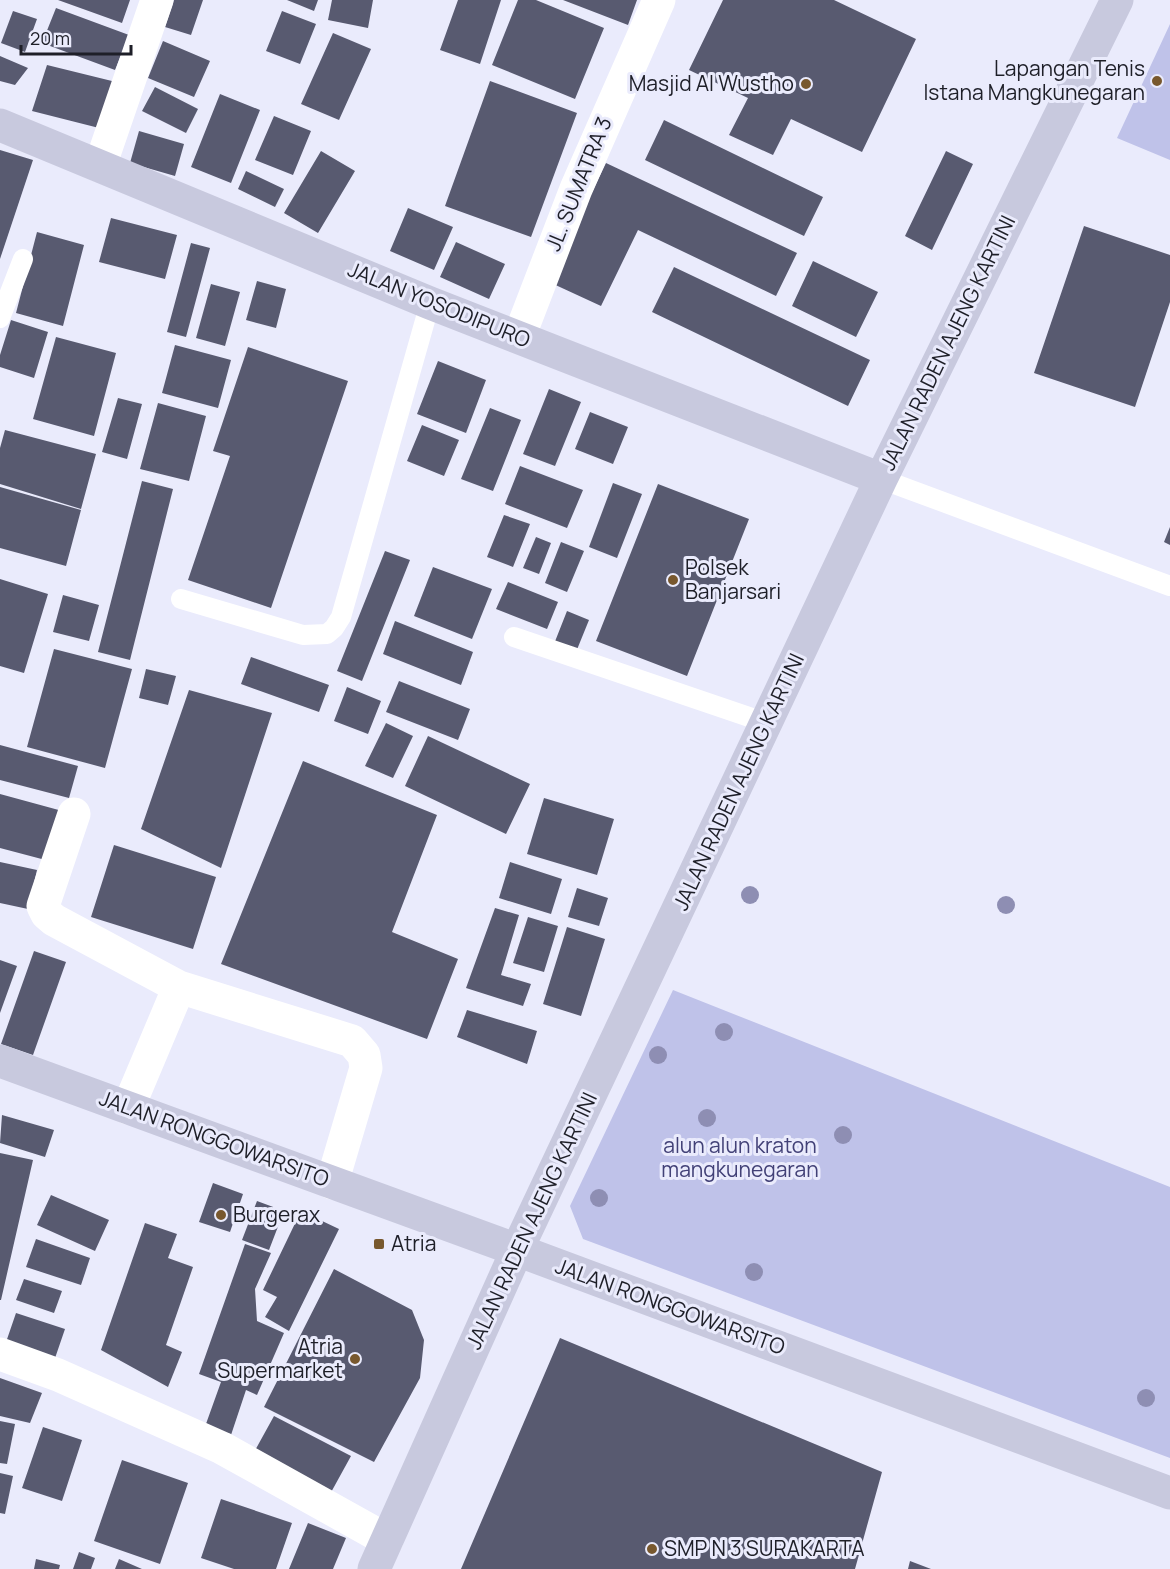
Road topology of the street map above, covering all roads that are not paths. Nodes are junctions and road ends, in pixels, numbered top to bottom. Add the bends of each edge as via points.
1 (157, 0) edge
2 (659, 0) edge
3 (1117, 0) edge
4 (0, 125) edge
5 (100, 166) junction
6 (23, 259) dead end
7 (430, 303) junction
8 (0, 318) edge
9 (519, 337) junction
10 (881, 479) junction
11 (1170, 586) edge
12 (181, 598) dead end
13 (514, 637) dead end
14 (767, 723) junction
15 (74, 814) dead end
16 (179, 987) junction
17 (0, 1061) edge
18 (128, 1108) junction
19 (332, 1183) junction
20 (518, 1250) junction
21 (0, 1354) edge
22 (1170, 1493) edge
23 (380, 1555) edge

1 - 5 street
2 - 9 street, JL. SUMATRA 3 via 576,189
3 - 10 main road, JALAN RADEN AJENG KARTINI
4 - 5 main road, JALAN YOSODIPURO
5 - 7 main road, JALAN YOSODIPURO
6 - 8 lane
7 - 9 main road, JALAN YOSODIPURO
7 - 12 lane via 341,617 334,628 327,634 303,635
9 - 10 main road, JALAN YOSODIPURO
10 - 11 lane
10 - 14 main road, JALAN RADEN AJENG KARTINI
13 - 14 lane
14 - 20 main road, JALAN RADEN AJENG KARTINI
15 - 16 street via 43,906 47,914
16 - 18 street
16 - 19 street via 352,1041 364,1055 366,1068
17 - 18 main road, JALAN RONGGOWARSITO
18 - 19 main road, JALAN RONGGOWARSITO
19 - 20 main road, JALAN RONGGOWARSITO
20 - 22 main road, JALAN RONGGOWARSITO
20 - 23 main road, JALAN RADEN AJENG KARTINI
21 - 23 street via 58,1375 222,1448

